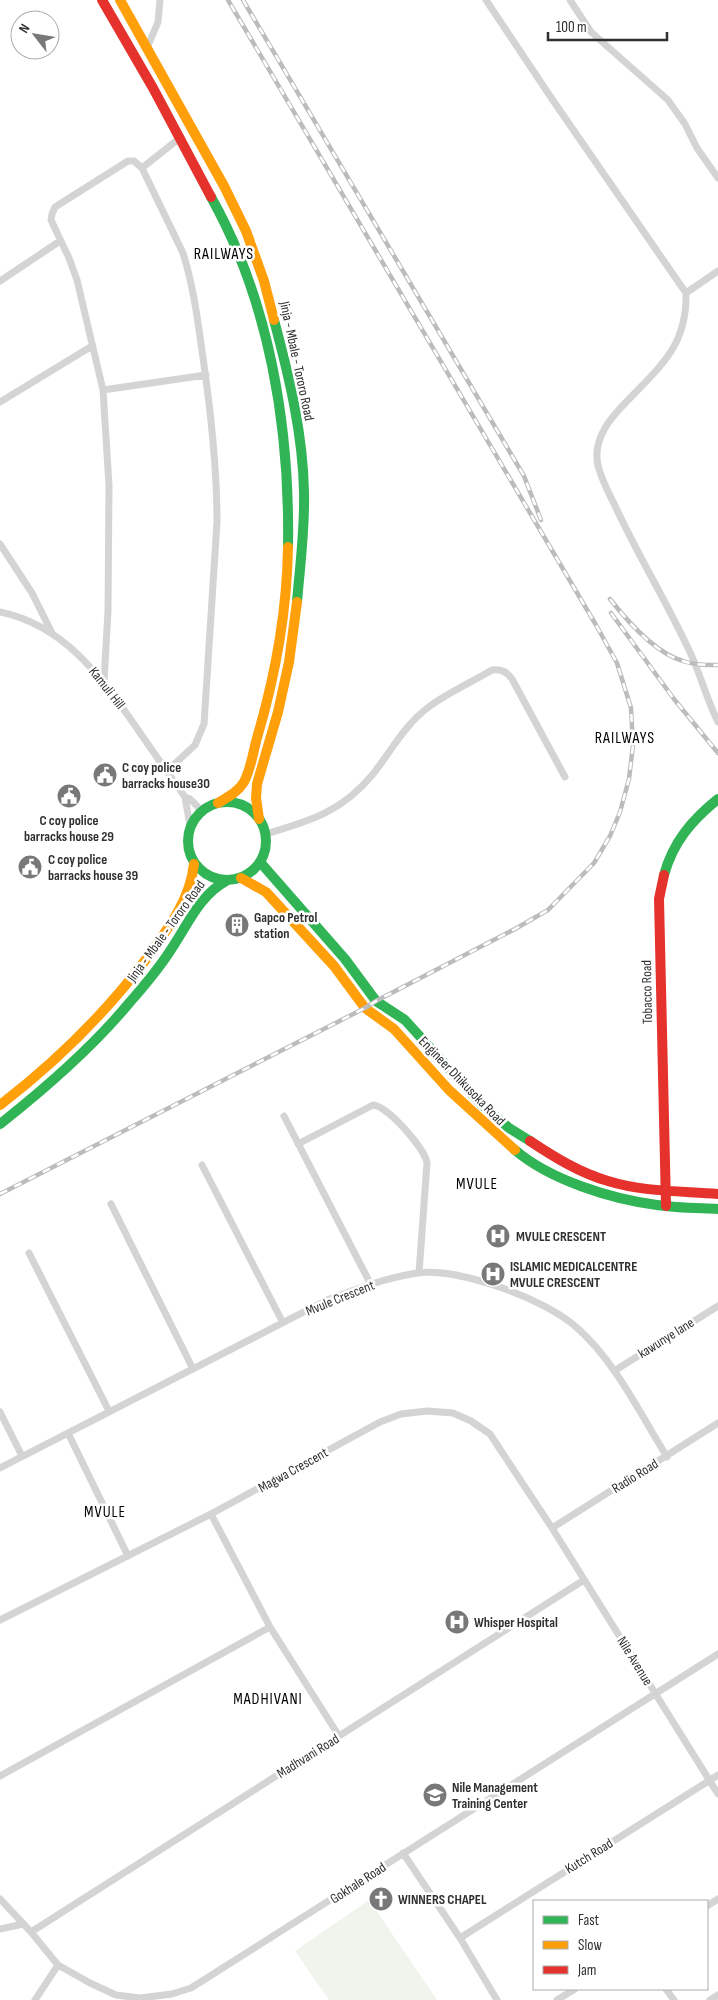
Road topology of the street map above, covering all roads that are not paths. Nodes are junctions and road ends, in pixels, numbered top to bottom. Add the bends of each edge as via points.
1 (102, 0) edge
2 (120, 0) edge
3 (160, 0) edge
4 (486, 0) edge
5 (570, 0) edge
6 (147, 48) junction
7 (181, 137) junction
8 (142, 168) junction
9 (718, 178) edge
10 (60, 241) junction
11 (718, 271) edge
12 (0, 281) edge
13 (686, 293) junction
14 (92, 346) junction
15 (206, 375) junction
16 (103, 390) junction
17 (0, 402) edge
18 (0, 544) edge
19 (0, 612) edge
20 (53, 633) junction
21 (104, 682) junction
22 (718, 722) edge
23 (167, 772) junction
24 (565, 777) dead end
25 (185, 797) junction
26 (718, 798) edge
27 (218, 803) junction
28 (202, 811) junction
29 (259, 819) junction
30 (190, 826) junction
31 (266, 834) junction
32 (260, 862) junction
33 (194, 864) junction
34 (241, 878) junction
35 (226, 881) junction
36 (0, 1105) edge
37 (284, 1116) dead end
38 (0, 1124) edge
39 (298, 1144) junction
40 (202, 1165) dead end
41 (664, 1189) junction
42 (718, 1194) edge
43 (112, 1204) dead end
44 (666, 1206) junction
45 (718, 1209) edge
46 (28, 1253) dead end
47 (419, 1273) junction
48 (370, 1283) junction
49 (718, 1306) edge
50 (283, 1323) junction
51 (193, 1369) junction
52 (614, 1371) junction
53 (109, 1411) junction
54 (0, 1412) edge
55 (718, 1423) edge
56 (68, 1433) junction
57 (22, 1456) junction
58 (667, 1457) junction
59 (0, 1468) edge
60 (211, 1514) junction
61 (552, 1528) junction
62 (128, 1556) junction
63 (584, 1580) junction
64 (0, 1620) edge
65 (270, 1627) junction
66 (718, 1654) edge
67 (654, 1693) junction
68 (340, 1736) junction
69 (718, 1775) edge
70 (0, 1776) edge
71 (709, 1780) junction
72 (718, 1794) edge
73 (403, 1853) junction
74 (0, 1899) edge
75 (23, 1924) junction
76 (0, 1929) edge
77 (32, 1932) junction
78 (460, 1938) junction
79 (58, 1965) junction
80 (573, 1990) edge
81 (718, 1994) edge
82 (35, 2000) edge
83 (497, 2000) edge
84 (557, 2000) edge
85 (710, 2000) edge

1 - 7 main road, Jinja - Mbale - Tororo Road
2 - 6 main road, Jinja - Mbale - Tororo Road
3 - 6 street via 158,22
4 - 13 street
5 - 9 street via 591,32 668,100
6 - 29 main road, Jinja - Mbale - Tororo Road via 246,231 278,332 299,438 304,492 297,606 290,662 257,784
7 - 8 street
7 - 27 main road, Jinja - Mbale - Tororo Road via 232,238 251,290 278,400 288,496 285,591 269,692 245,780 236,792
8 - 10 street via 128,160 56,207 51,220
8 - 15 street via 183,253
10 - 12 street
10 - 14 street via 77,280
11 - 13 street
13 - 22 street via 683,328 677,342 658,369 605,428 598,443 597,458 599,471 626,530 688,648
14 - 16 street
14 - 17 street
15 - 16 street
15 - 23 street via 217,490 207,695 200,736 188,753
16 - 21 street via 109,485
18 - 20 street
19 - 20 street, Kamuli Hill
20 - 21 street, Kamuli Hill via 73,648
21 - 23 street, Kamuli Hill
23 - 25 street, Kamuli Hill
24 - 31 street via 512,679 500,669 492,670 429,707 402,732 366,782 341,804 325,815
25 - 28 street, Kamuli Hill
25 - 30 street, Kamuli Hill
26 - 41 main road, Tobacco Road via 695,818 672,850 659,899
27 - 28 main road
27 - 29 main road via 246,806
28 - 30 main road
29 - 31 main road
30 - 33 main road via 188,846
31 - 32 main road
32 - 34 main road
32 - 41 main road, Engineer Dhikusoka Road via 345,959 376,1001 405,1020 481,1104 509,1128 546,1153 586,1173 633,1187
33 - 35 main road via 214,879
33 - 36 main road, Jinja - Mbale - Tororo Road via 190,892 130,981 60,1057
34 - 35 main road
34 - 44 main road, Engineer Dhikusoka Road via 266,892 334,966 365,1008 394,1029 449,1090 522,1156 563,1179 594,1191
35 - 38 main road, Jinja - Mbale - Tororo Road via 205,897 178,942 110,1028 75,1063
37 - 39 street
39 - 47 street via 373,1105 387,1112 406,1131 425,1155 427,1163
39 - 48 street
40 - 50 street
41 - 42 main road, Engineer Dhikusoka Road
41 - 44 main road, Tobacco Road
43 - 51 street
44 - 45 main road, Engineer Dhikusoka Road
46 - 53 street
47 - 48 street, Mvule Crescent
47 - 52 street, Mvule Crescent via 483,1282 540,1304 576,1326
48 - 50 street, Mvule Crescent via 327,1300
49 - 52 street, kawunye lane
50 - 51 street, Mvule Crescent
51 - 53 street, Mvule Crescent
52 - 58 street, Mvule Crescent
53 - 56 street, Mvule Crescent
54 - 57 street
55 - 58 street, Radio Road
56 - 57 street, Mvule Crescent
56 - 62 street
57 - 59 street, Mvule Crescent
58 - 61 street, Radio Road
60 - 61 street, Magwa Crescent via 380,1422 401,1414 426,1411 453,1414 490,1434
60 - 62 street, Magwa Crescent
60 - 65 street
61 - 63 street, Nile Avenue
62 - 64 street, Magwa Crescent
63 - 67 street, Nile Avenue
63 - 68 street, Madhvani Road
65 - 68 street
65 - 70 street
66 - 67 street, Gokhale Road
67 - 71 street, Nile Avenue
67 - 73 street, Gokhale Road
68 - 77 street, Madhvani Road
69 - 71 street, Kutch Road
71 - 72 street, Nile Avenue
71 - 78 street, Kutch Road
73 - 78 street
73 - 79 street, Gokhale Road via 191,1988 140,1998 116,1995
74 - 75 street, Gokhale Road
75 - 76 street
75 - 77 street, Gokhale Road
77 - 79 street, Gokhale Road
78 - 83 street
79 - 82 street
80 - 84 street
81 - 85 street

